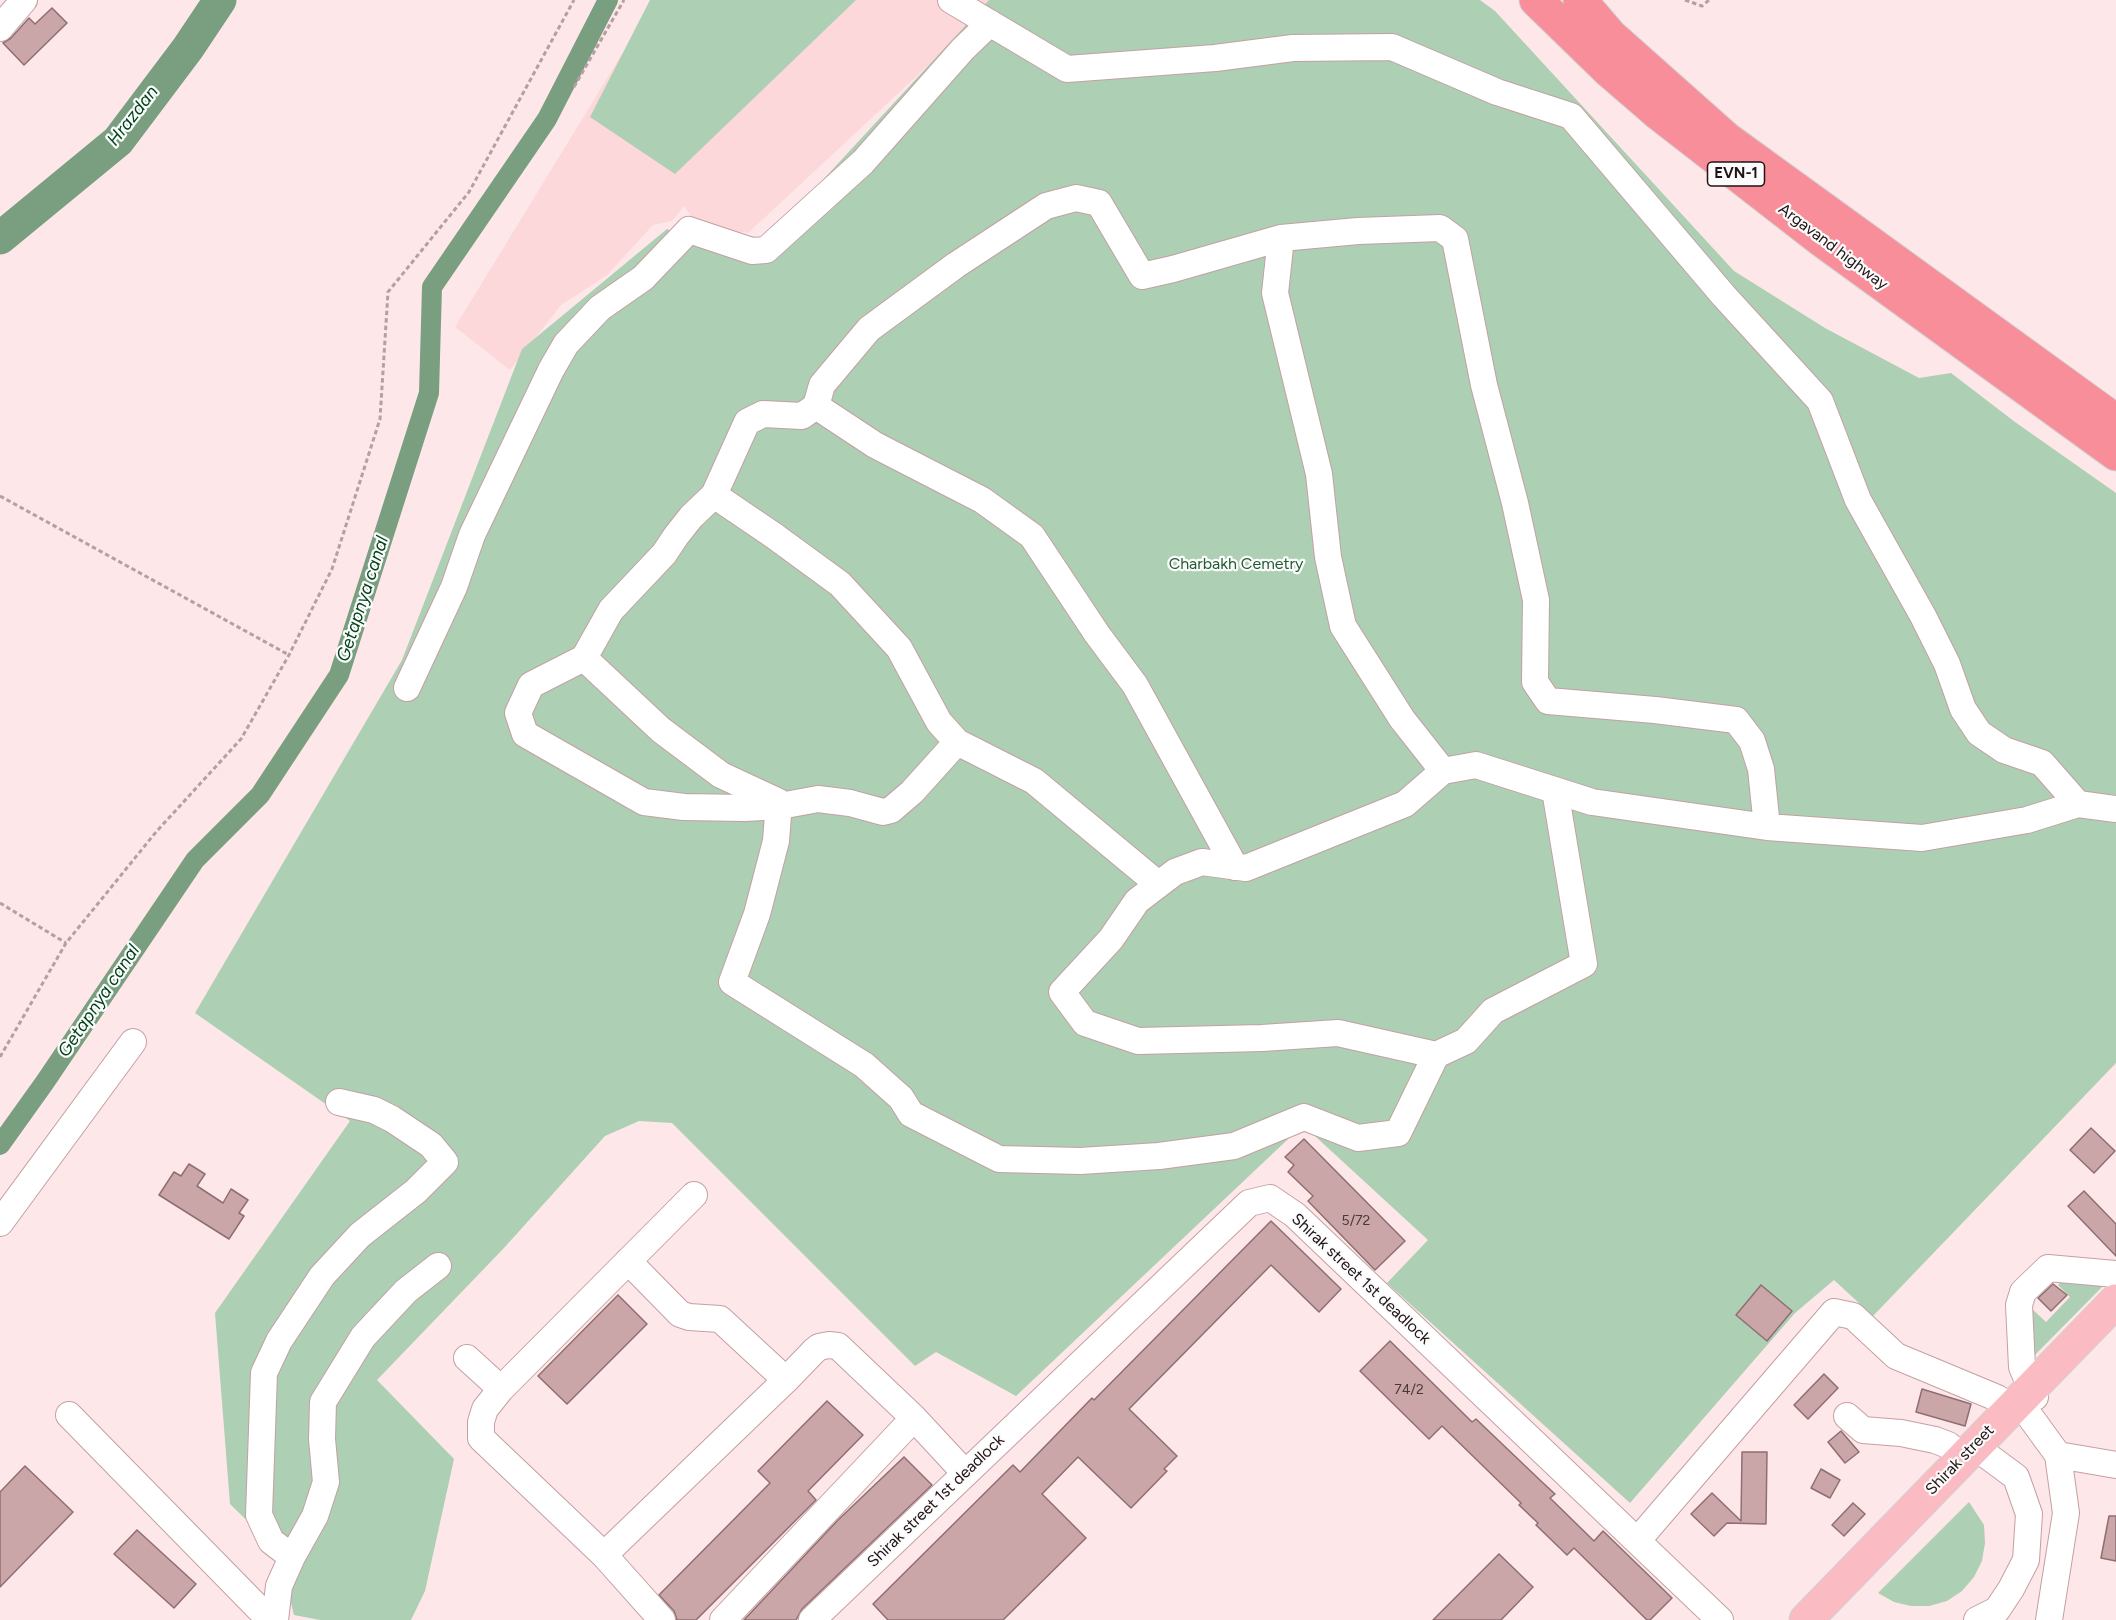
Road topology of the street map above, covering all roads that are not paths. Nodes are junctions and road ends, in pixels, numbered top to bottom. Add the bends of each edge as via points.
1 (24, 0) edge
2 (951, 0) edge
3 (1536, 0) edge
4 (1580, 0) edge
5 (990, 23) junction
6 (0, 28) edge
7 (1281, 238) junction
8 (816, 406) junction
9 (2116, 421) edge
10 (2116, 454) edge
11 (714, 495) junction
12 (584, 658) junction
13 (407, 688) dead end
14 (957, 742) junction
15 (1443, 771) junction
16 (1555, 790) junction
17 (2078, 804) junction
18 (780, 806) junction
19 (2116, 810) edge
20 (1767, 827) junction
21 (1236, 867) junction
22 (1158, 884) junction
23 (133, 1042) dead end
24 (1436, 1055) junction
25 (339, 1102) dead end
26 (694, 1195) dead end
27 (0, 1223) edge
28 (628, 1262) junction
29 (438, 1266) dead end
30 (2116, 1274) edge
31 (2116, 1301) edge
32 (2116, 1315) edge
33 (468, 1358) dead end
34 (786, 1380) junction
35 (501, 1389) junction
36 (2024, 1400) junction
37 (69, 1415) dead end
38 (1847, 1416) dead end
39 (914, 1418) junction
40 (1973, 1452) junction
41 (2058, 1455) junction
42 (2116, 1465) edge
43 (965, 1473) junction
44 (1637, 1541) junction
45 (604, 1555) junction
46 (292, 1557) junction
47 (1820, 1617) edge
48 (272, 1620) edge
49 (662, 1620) edge
50 (723, 1620) edge
51 (812, 1620) edge
52 (1720, 1620) edge
53 (1977, 1620) edge
54 (2049, 1620) edge

1 - 6 street
2 - 5 street
3 - 10 highway, Argavand highway / EVN-1 via 1608,70 1688,136 1820,239
4 - 9 highway, Argavand highway / EVN-1 via 1610,35 1727,139
5 - 13 street via 862,162 766,250 752,251 689,230 643,278 600,308 566,344 472,535 454,587
5 - 17 street via 1067,69 1293,48 1392,47 1497,92 1570,116 1820,401 1858,500 1923,616 1947,664 1963,709 1979,733 2004,750 2042,763
7 - 8 street via 1142,276 1098,203 1076,198 1046,206 956,265 870,329 822,385
7 - 15 street via 1275,293 1319,474 1329,557 1343,626 1402,719
7 - 20 street via 1440,228 1455,239 1536,600 1535,682 1548,701 1736,720 1752,741 1761,769
8 - 11 street via 802,416 763,414 747,422
8 - 21 street via 875,446 982,500 1032,536 1135,685
11 - 12 street via 611,610
11 - 14 street via 840,584 899,648 939,722
12 - 18 street via 661,730 721,775 779,802
12 - 18 street via 531,685 518,713 525,734 644,802 684,807
14 - 18 street via 891,810 882,812 818,799
14 - 22 street via 1034,781
15 - 16 street via 1476,765
15 - 21 street via 1405,804 1246,868
16 - 20 street via 1592,802
16 - 24 street via 1584,964 1493,1011 1466,1041
17 - 19 street
17 - 20 street via 2027,820 1922,838
18 - 24 street via 776,841 757,914 732,982 864,1065 901,1098 911,1114 999,1159 1092,1160 1234,1146 1304,1117 1358,1138 1398,1133
21 - 22 street via 1202,862 1175,872
22 - 24 street via 1137,901 1111,939 1062,992 1085,1023 1138,1041 1338,1033
23 - 27 street
25 - 46 street via 374,1110 392,1119 431,1145 445,1162 416,1191 360,1235 322,1276 279,1341 264,1373 259,1515 271,1541
26 - 28 street
28 - 34 street via 680,1314 720,1319
28 - 35 street
29 - 46 street via 406,1291 363,1337 323,1402 326,1482 315,1516
30 - 36 street via 2048,1268 2023,1292 2019,1305
31 - 36 main road, Shirak street
32 - 36 main road, Shirak street
33 - 35 street
34 - 39 street via 819,1347 838,1346
34 - 45 street
35 - 45 street via 485,1409 482,1438
36 - 40 main road, Shirak street
36 - 41 street
36 - 44 street via 1997,1398 1896,1356 1853,1316 1834,1312
37 - 48 street
38 - 40 street via 1863,1430 1901,1433
39 - 43 street
39 - 50 street
40 - 47 main road, Shirak street
40 - 53 street via 2016,1477 2029,1514 2026,1560 1997,1610
41 - 42 street
41 - 54 street via 2066,1513
43 - 44 street, Shirak street 1st deadlock via 1249,1203 1270,1198 1294,1215
43 - 51 street, Shirak street 1st deadlock
44 - 52 street, Shirak street 1st deadlock
45 - 49 street
46 - 48 street via 279,1586

